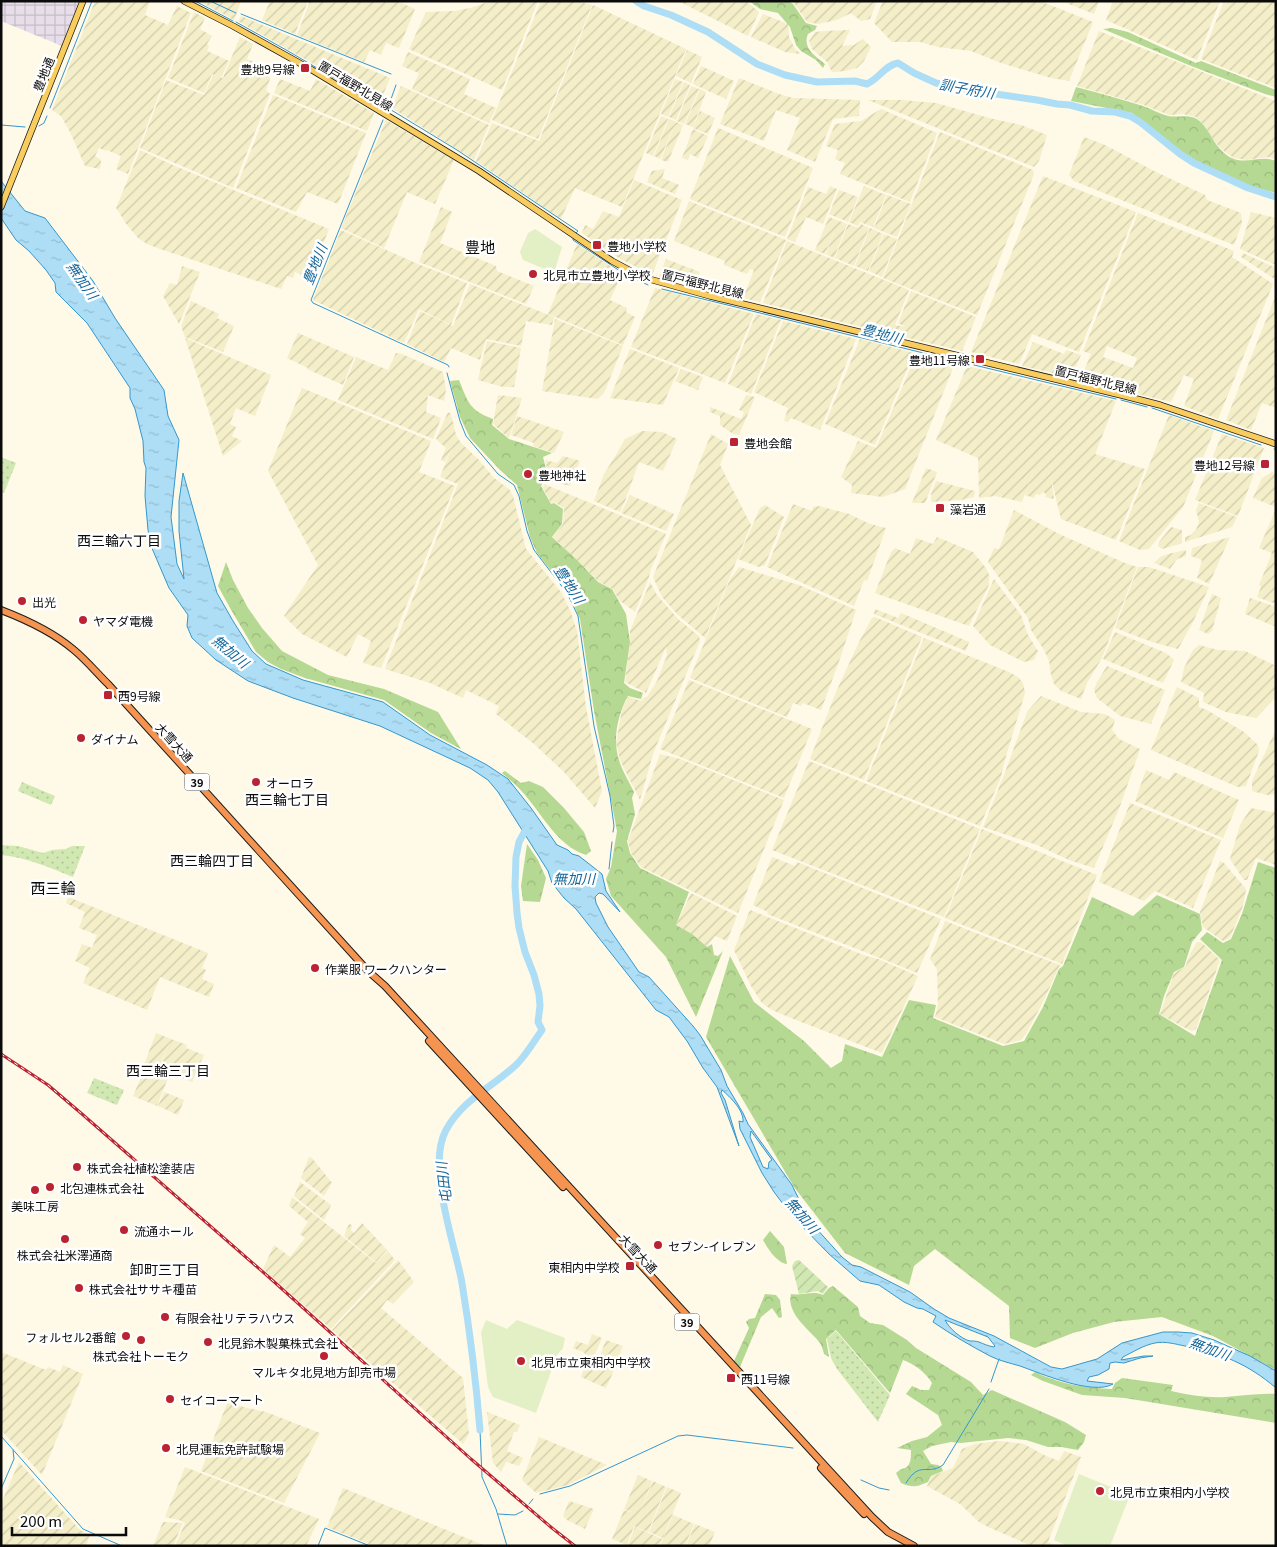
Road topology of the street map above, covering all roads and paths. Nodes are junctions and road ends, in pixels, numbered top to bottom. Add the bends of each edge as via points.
1 (83, 1) edge
2 (184, 1) edge
3 (1, 207) edge
4 (1276, 444) edge
5 (1, 610) edge
6 (892, 1536) junction
7 (904, 1546) edge
8 (914, 1546) edge

1 - 3 main road, 豊地通
2 - 4 main road, 置戸福野北見線 via 320,75 479,171 612,261 642,277 1121,395
5 - 6 highway, 大雪大通 / 39 via 60,639 108,684 850,1500 875,1526
6 - 7 highway, 39
6 - 8 highway, 39

